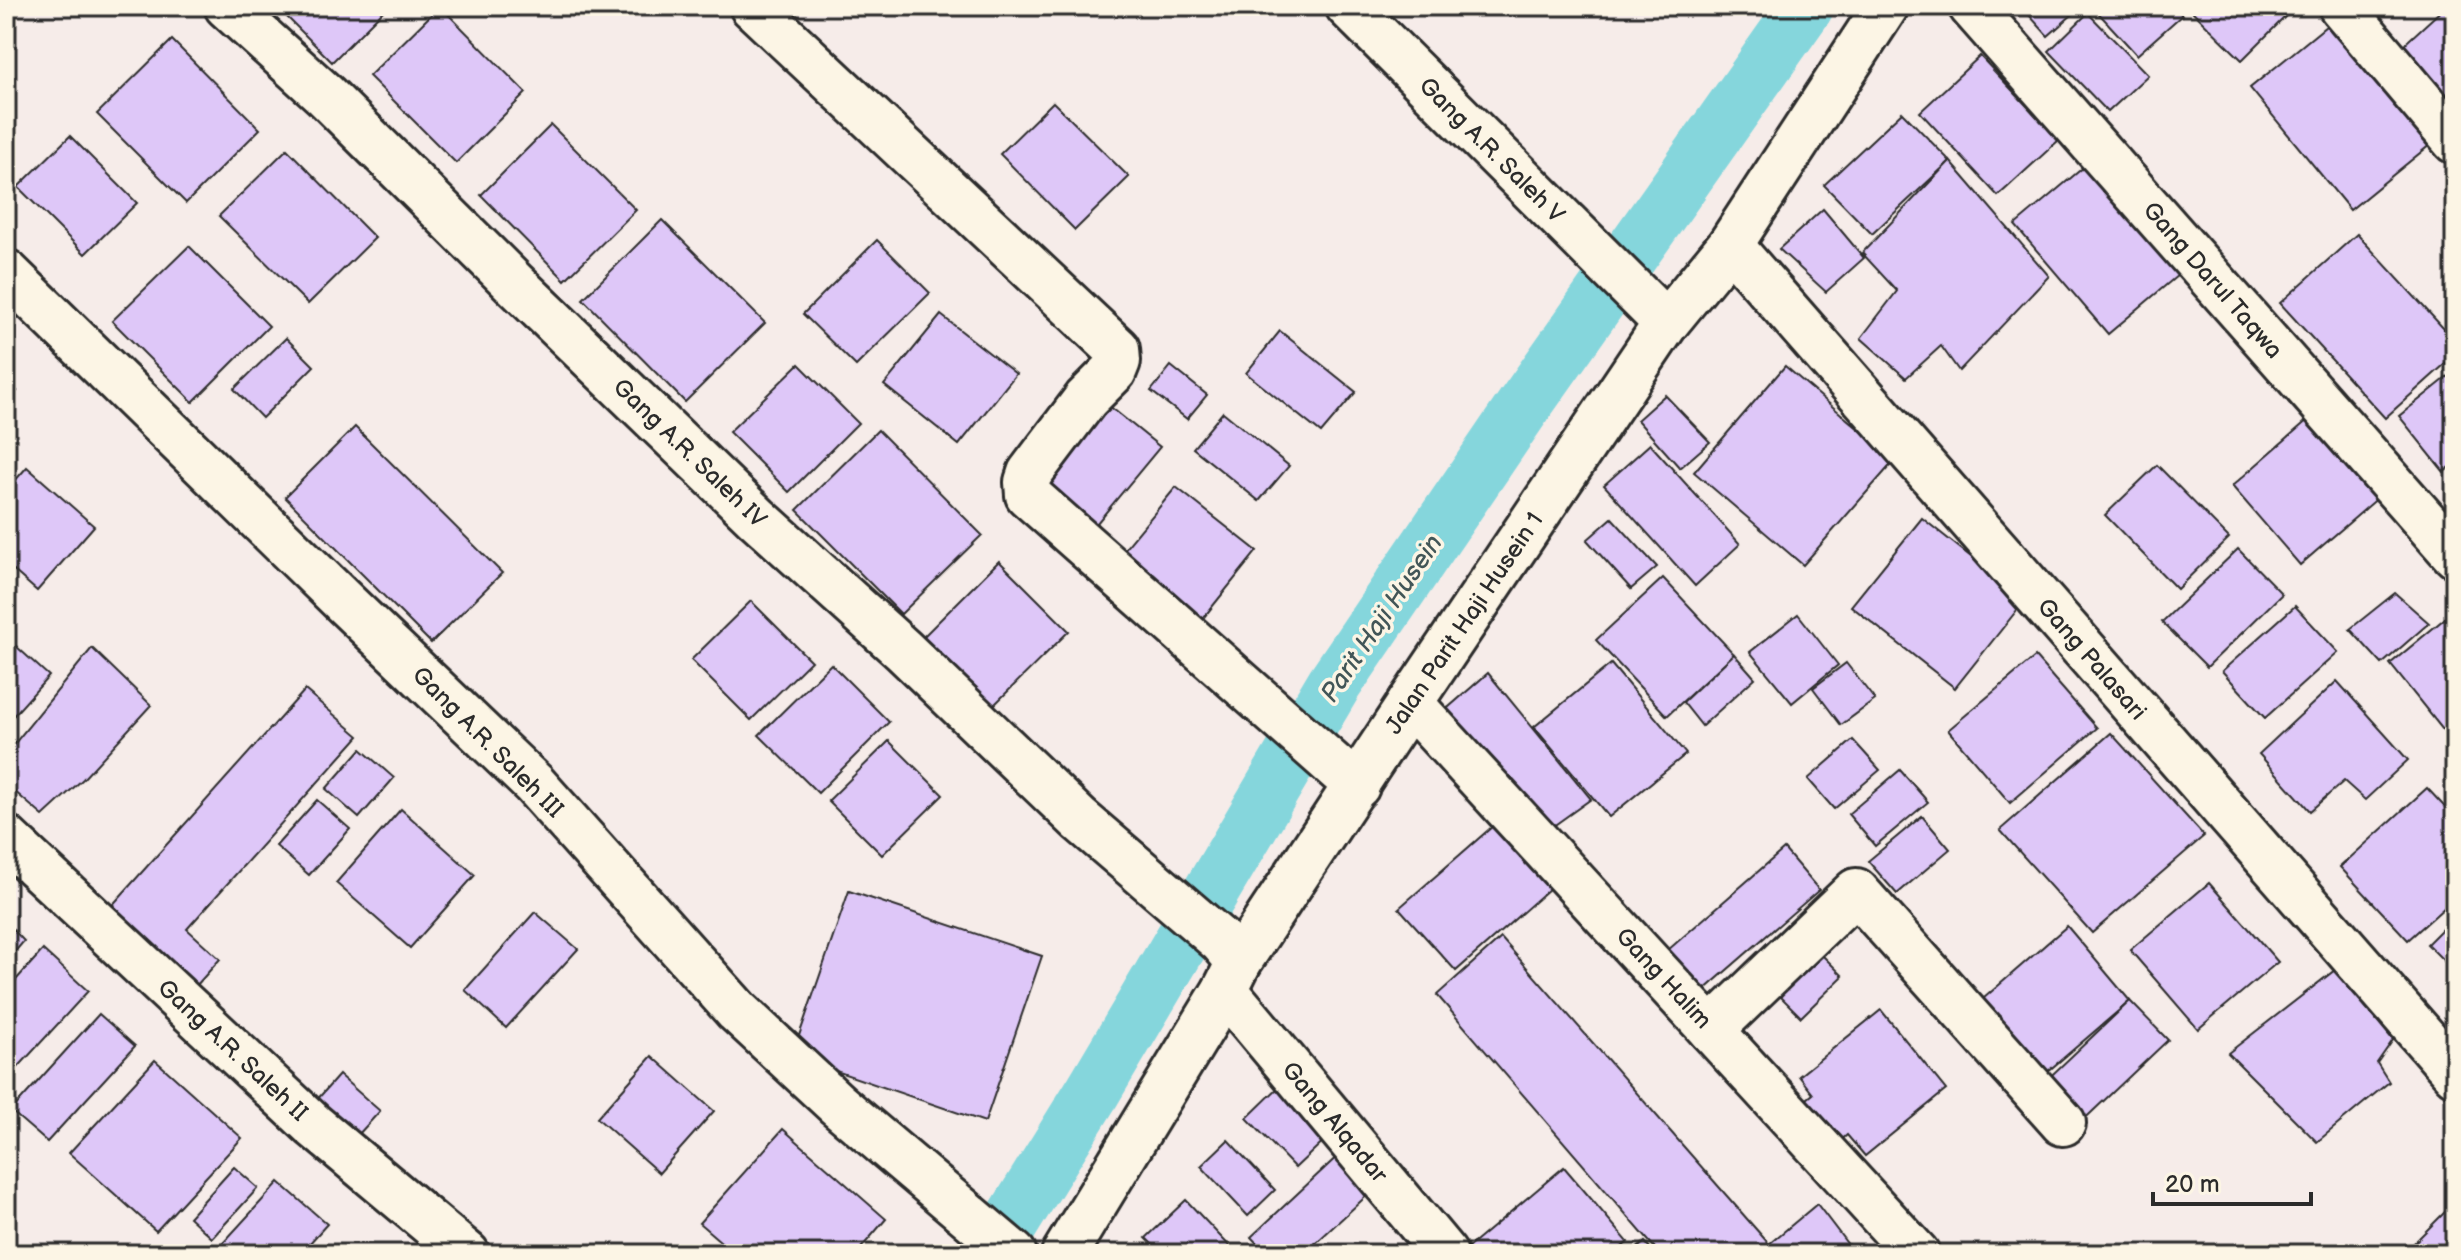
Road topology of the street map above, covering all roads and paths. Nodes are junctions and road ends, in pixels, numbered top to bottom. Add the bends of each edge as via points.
1 (227, 6) edge
2 (752, 6) edge
3 (1348, 6) edge
4 (1886, 6) edge
5 (1971, 6) edge
6 (2341, 6) edge
7 (2455, 141) edge
8 (1730, 245) junction
9 (6, 272) edge
10 (1651, 308) junction
11 (2455, 555) edge
12 (1410, 703) junction
13 (1345, 775) junction
14 (6, 838) edge
15 (1228, 964) junction
16 (1711, 1030) junction
17 (2455, 1073) edge
18 (2063, 1123) dead end
19 (467, 1254) edge
20 (1014, 1254) edge
21 (1064, 1254) edge
22 (1445, 1254) edge
23 (1917, 1254) edge

1 - 15 street, Gang A.R. Saleh IV via 325,95 757,518 1162,892
2 - 13 street via 1117,349 1114,371 1030,473 1028,495
3 - 10 street, Gang A.R. Saleh V
4 - 8 street, Jalan Parit Haji Husein 1
5 - 11 street, Gang Darul Taqwa
6 - 7 street
8 - 10 street, Jalan Parit Haji Husein 1
8 - 17 street, Gang Palasari
9 - 20 street, Gang A.R. Saleh III via 534,784 737,1011
10 - 12 street, Jalan Parit Haji Husein 1
12 - 13 street, Jalan Parit Haji Husein 1
12 - 16 street, Gang Halim
13 - 15 street, Jalan Parit Haji Husein 1
14 - 19 street, Gang A.R. Saleh II via 313,1125
15 - 21 street, Jalan Parit Haji Husein 1
15 - 22 street, Gang Alqadar
16 - 18 street via 1856,891
16 - 23 street, Gang Halim

